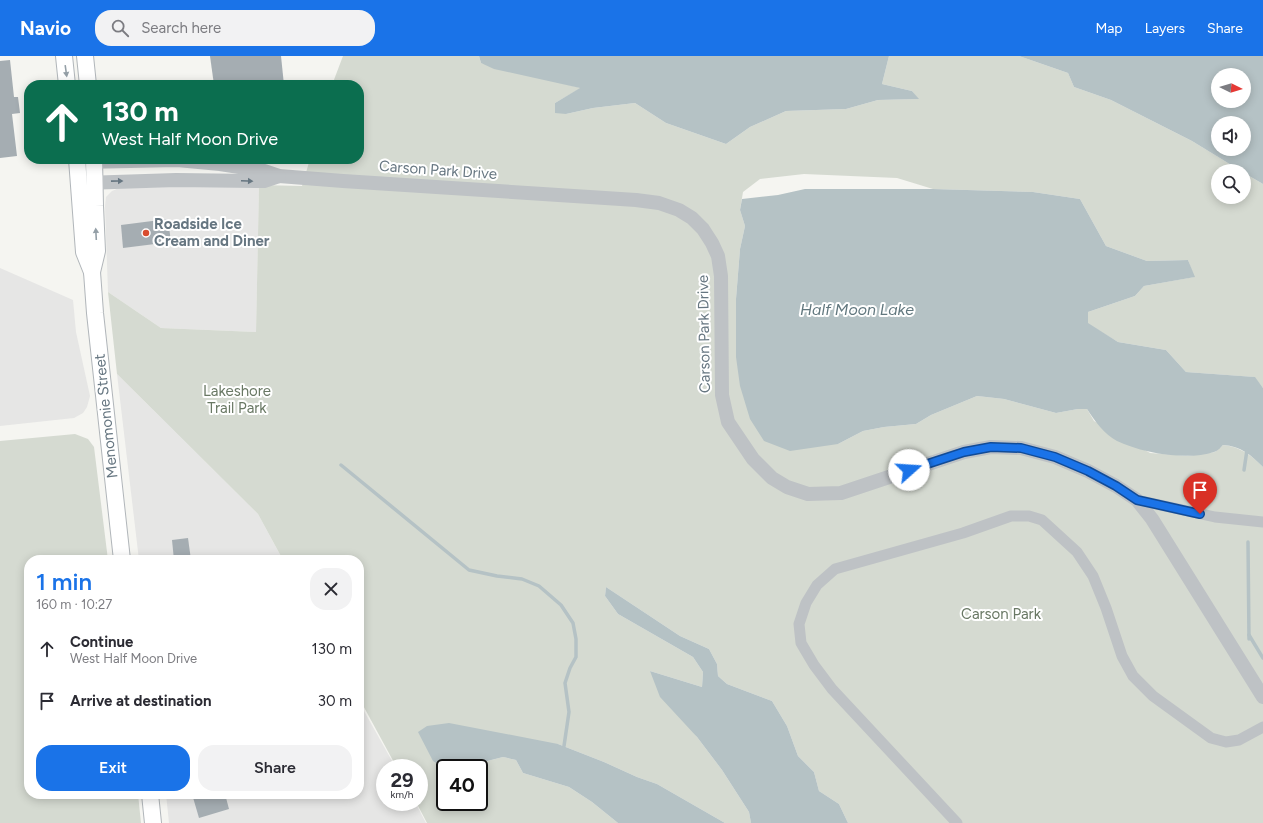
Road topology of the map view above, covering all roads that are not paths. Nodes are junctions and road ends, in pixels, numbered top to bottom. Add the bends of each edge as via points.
1 (64, 56) edge
2 (85, 56) edge
3 (67, 80) edge
4 (87, 80) edge
5 (77, 164) edge
6 (94, 164) edge
7 (220, 164) edge
8 (279, 176) junction
9 (94, 182) junction
10 (78, 183) junction
11 (92, 272) junction
12 (1137, 500) junction
13 (1263, 522) edge
14 (121, 555) edge
15 (1263, 697) edge
16 (1263, 727) edge
17 (151, 799) edge
18 (153, 823) edge
19 (957, 823) edge

1 -> 3 main road
2 - 4 main road
5 - 10 main road, Menomonie Street
6 - 9 main road, Menomonie Street
7 - 8 street, Carson Park Drive
9 -> 8 street, Carson Park Drive via 264,181
8 - 12 street, Carson Park Drive via 636,200 659,203 679,210 703,229 718,256 722,286 722,395 728,422 753,459 772,478 787,487 808,494 841,493 964,452 991,447 1021,448 1055,457 1088,471
9 - 10 street, Carson Park Drive
11 -> 9 main road, Menomonie Street via 97,250
10 - 11 main road, Menomonie Street via 84,252
11 - 14 main road, Menomonie Street
12 - 13 street via 1215,517
12 - 15 street, Carson Park Drive via 1152,519
16 - 19 street via 1239,740 1226,742 1211,738 1153,696 1134,676 1122,656 1095,582 1077,552 1042,520 1029,516 1011,516 835,569 817,585 806,603 799,624 801,643 832,689
17 - 18 main road

